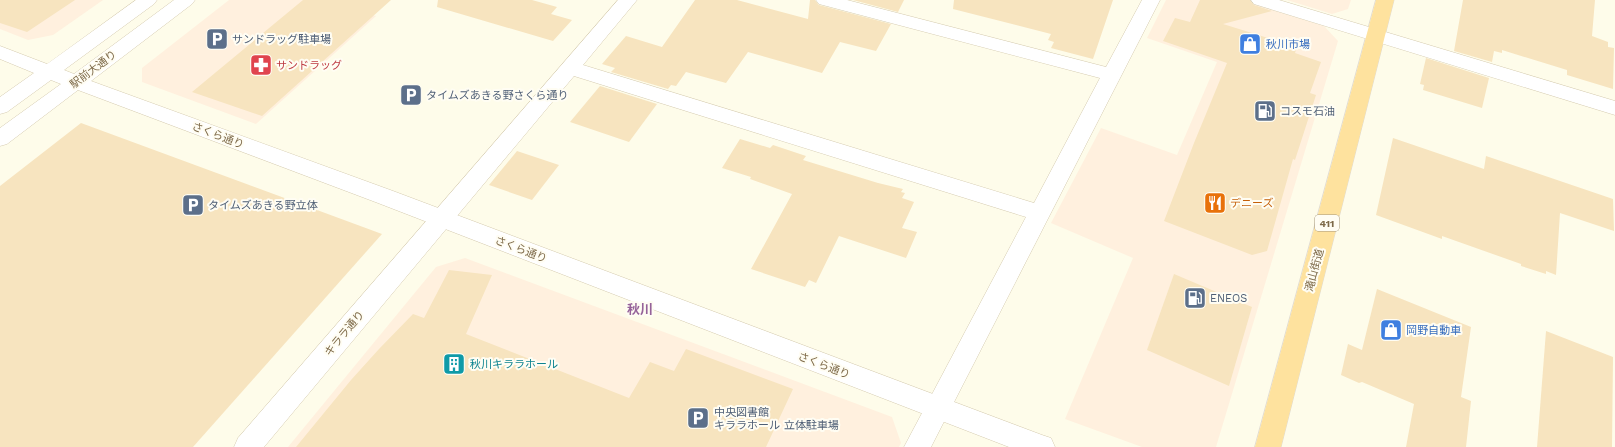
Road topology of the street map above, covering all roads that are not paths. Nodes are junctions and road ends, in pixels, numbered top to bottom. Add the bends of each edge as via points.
1 (148, 0) edge
2 (186, 0) edge
3 (628, 0) edge
4 (825, 0) edge
5 (1151, 0) edge
6 (1260, 0) edge
7 (1385, 0) edge
8 (1376, 36) junction
9 (0, 52) edge
10 (570, 68) junction
11 (49, 72) junction
12 (1112, 75) junction
13 (76, 82) junction
14 (0, 107) edge
15 (1615, 108) edge
16 (0, 139) edge
17 (1040, 213) junction
18 (441, 218) junction
19 (937, 408) junction
20 (247, 447) edge
21 (917, 447) edge
22 (1042, 447) edge
23 (1268, 447) edge

1 - 11 street
2 - 13 street, 駅前大通り
3 - 10 street, キララ通り
4 - 12 street
5 - 12 street
6 - 8 street
7 - 8 highway, 滝山街道 / 411
8 - 15 street
8 - 23 highway, 滝山街道 / 411
9 - 11 street, さくら通り
10 - 17 street
10 - 18 street, キララ通り
11 - 13 street, さくら通り
11 - 14 street
12 - 17 street
13 - 16 street, 駅前大通り
13 - 18 street, さくら通り
17 - 19 street
18 - 19 street, さくら通り
18 - 20 street, キララ通り
19 - 21 street
19 - 22 street, さくら通り

